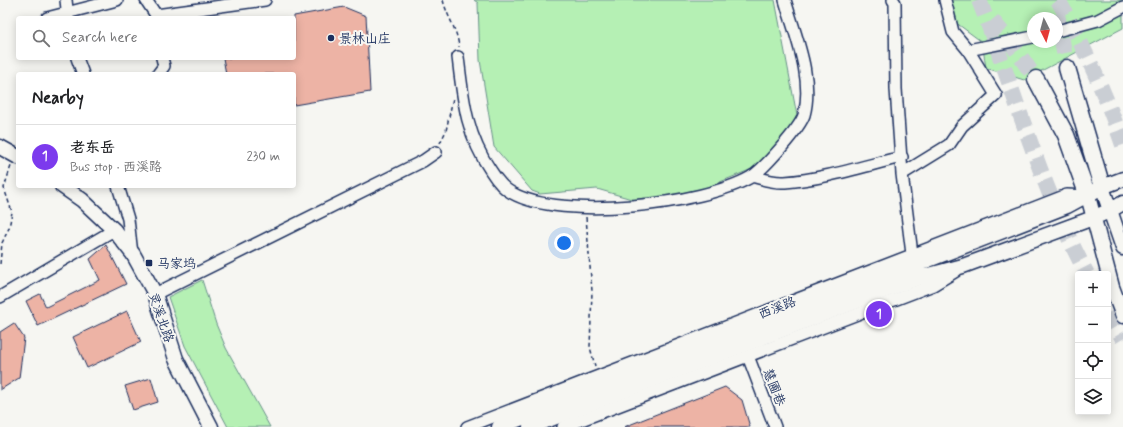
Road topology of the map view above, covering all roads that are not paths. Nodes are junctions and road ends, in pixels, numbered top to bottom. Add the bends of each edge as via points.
1 (66, 0) edge
2 (117, 0) edge
3 (146, 0) edge
4 (265, 0) edge
5 (785, 0) edge
6 (893, 0) edge
7 (945, 0) edge
8 (1123, 7) edge
9 (67, 15) edge
10 (156, 16) edge
11 (1063, 29) edge
12 (1027, 38) edge
13 (968, 50) junction
14 (458, 57) dead end
15 (78, 60) edge
16 (162, 60) edge
17 (1068, 68) tunnel mouth
18 (82, 72) edge
19 (160, 72) edge
20 (1036, 79) tunnel mouth
21 (0, 147) edge
22 (436, 152) dead end
23 (16, 156) edge
24 (902, 157) junction
25 (902, 174) junction
26 (752, 176) junction
27 (1123, 179) edge
28 (1102, 187) junction
29 (65, 188) edge
30 (119, 188) edge
31 (1088, 196) junction
32 (1119, 207) edge
33 (1093, 218) junction
34 (114, 230) junction
35 (1123, 248) edge
36 (132, 254) junction
37 (912, 254) junction
38 (963, 266) junction
39 (155, 294) junction
40 (0, 297) edge
41 (1123, 316) edge
42 (748, 356) junction
43 (212, 427) edge
44 (467, 427) edge
45 (499, 427) edge
46 (530, 427) edge
47 (563, 427) edge
48 (775, 427) edge

1 - 9 street
2 - 9 street
3 - 10 street
4 - 10 street
5 - 26 street via 803,68 808,91 807,100 803,117 790,136 761,170
6 - 24 street via 896,89
7 - 13 street via 952,32
8 - 11 street via 1098,20
12 - 13 street
13 - 25 street via 996,95 962,126 949,145
14 - 26 street via 467,121 475,144 496,178 511,193 533,201 557,205 634,206 671,202 716,190
15 - 18 street
16 - 19 street via 164,66
17 - 28 highway
20 - 31 highway via 1066,136
21 - 23 main road
22 - 39 street via 423,161
24 - 25 street
24 - 26 street via 822,176 784,182
25 - 37 street
27 - 28 main road, 西溪路
28 - 31 main road, 西溪路
28 - 32 main road
29 - 34 main road, 灵溪北路 via 82,200
30 - 36 street via 128,219
31 - 33 main road
31 - 37 street, 西溪路 via 1067,195
31 - 45 main road, 西溪路
32 - 33 main road, 西溪路
32 - 35 main road
33 - 38 main road, 西溪路
33 - 41 main road via 1112,287
34 - 36 main road, 灵溪北路
34 - 40 street
36 - 39 main road, 灵溪北路
37 - 44 street, 西溪路
38 - 42 street, 西溪路 via 933,285
38 - 46 main road, 西溪路 via 918,278
39 - 43 main road, 灵溪北路 via 176,359
42 - 47 street, 西溪路
42 - 48 street, 慧圃巷

